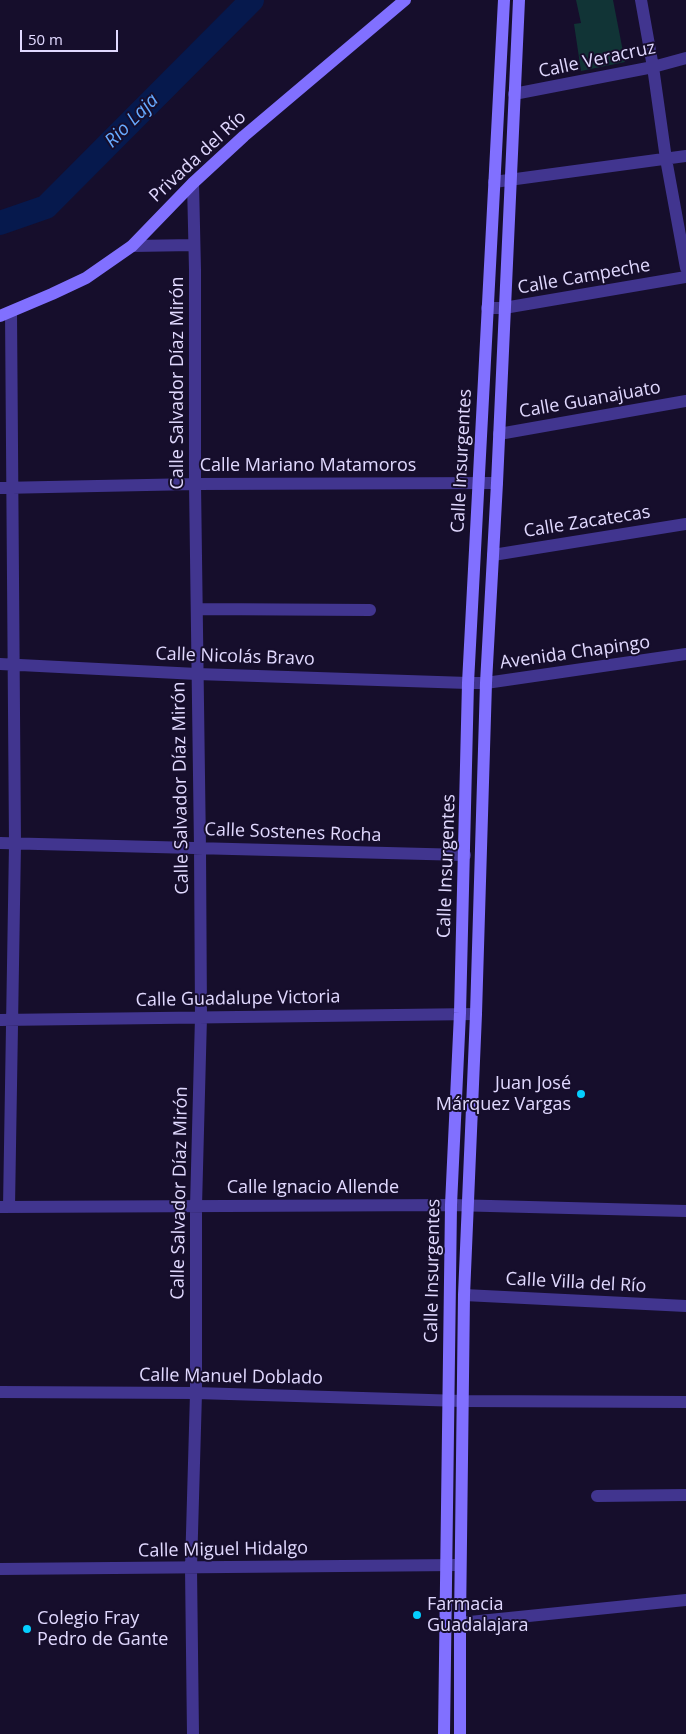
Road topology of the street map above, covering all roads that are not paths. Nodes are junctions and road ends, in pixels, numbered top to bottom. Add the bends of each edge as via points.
1 (405, 0) edge
2 (504, 0) edge
3 (518, 0) edge
4 (641, 0) edge
5 (686, 58) edge
6 (653, 67) junction
7 (514, 94) junction
8 (686, 156) edge
9 (666, 159) junction
10 (511, 180) junction
11 (494, 182) junction
12 (193, 183) junction
13 (194, 245) junction
14 (132, 246) junction
15 (686, 268) edge
16 (686, 277) edge
17 (487, 308) junction
18 (504, 308) junction
19 (6, 314) edge
20 (686, 401) edge
21 (499, 434) junction
22 (479, 482) junction
23 (497, 483) junction
24 (195, 484) junction
25 (6, 488) edge
26 (686, 524) edge
27 (493, 555) junction
28 (198, 609) junction
29 (370, 610) dead end
30 (686, 654) edge
31 (6, 664) edge
32 (197, 674) junction
33 (468, 683) junction
34 (486, 683) junction
35 (0, 844) edge
36 (15, 844) junction
37 (200, 848) junction
38 (465, 855) junction
39 (460, 1013) junction
40 (476, 1014) junction
41 (201, 1017) junction
42 (0, 1020) edge
43 (14, 1020) junction
44 (451, 1205) junction
45 (196, 1206) junction
46 (468, 1206) junction
47 (5, 1207) edge
48 (686, 1211) edge
49 (464, 1295) junction
50 (686, 1306) edge
51 (0, 1392) edge
52 (196, 1393) junction
53 (448, 1400) junction
54 (462, 1401) junction
55 (686, 1402) edge
56 (686, 1495) edge
57 (597, 1496) dead end
58 (446, 1565) junction
59 (460, 1565) junction
60 (191, 1568) junction
61 (0, 1569) edge
62 (686, 1600) edge
63 (460, 1623) junction
64 (193, 1734) edge
65 (444, 1734) edge
66 (460, 1734) edge

1 - 12 main road, Privada del Río
2 - 11 main road, Calle Insurgentes
3 - 7 main road, Calle Insurgentes
4 - 6 street
5 - 6 street, Calle Veracruz
6 - 7 street, Calle Veracruz
6 - 9 street
7 - 10 main road, Calle Insurgentes
8 - 9 street
9 - 10 street
9 - 15 street
10 - 11 street
10 - 18 main road, Calle Insurgentes
11 - 17 main road, Calle Insurgentes
12 - 13 street, Calle Salvador Díaz Mirón
12 - 14 main road, Privada del Río
13 - 14 street
13 - 24 street, Calle Salvador Díaz Mirón
14 - 19 main road, Privada del Río via 86,278
16 - 18 street, Calle Campeche
17 - 18 street, Calle Campeche
17 - 22 main road, Calle Insurgentes
18 - 21 main road, Calle Insurgentes
19 - 25 street
20 - 21 street, Calle Guanajuato
21 - 23 main road, Calle Insurgentes
22 - 23 street, Calle Mariano Matamoros
22 - 24 street, Calle Mariano Matamoros
22 - 33 main road, Calle Insurgentes
23 - 27 main road, Calle Insurgentes
24 - 25 street, Calle Mariano Matamoros
24 - 28 street, Calle Salvador Díaz Mirón
25 - 31 street
26 - 27 street, Calle Zacatecas
27 - 34 main road, Calle Insurgentes
28 - 29 street
28 - 32 street, Calle Salvador Díaz Mirón
30 - 34 street, Avenida Chapingo
31 - 32 street, Calle Nicolás Bravo
31 - 36 street
32 - 33 street, Calle Nicolás Bravo
32 - 37 street, Calle Salvador Díaz Mirón
33 - 34 street, Avenida Chapingo
33 - 38 main road, Calle Insurgentes
34 - 40 main road, Calle Insurgentes
35 - 36 street, Calle Sostenes Rocha
36 - 37 street, Calle Sostenes Rocha
36 - 43 street
37 - 38 street, Calle Sostenes Rocha
37 - 41 street, Calle Salvador Díaz Mirón
38 - 39 main road, Calle Insurgentes
39 - 40 street, Calle Guadalupe Victoria
39 - 41 street, Calle Guadalupe Victoria
39 - 44 main road, Calle Insurgentes
40 - 46 main road, Calle Insurgentes
41 - 43 street, Calle Guadalupe Victoria
41 - 45 street, Calle Salvador Díaz Mirón
42 - 43 street, Calle Guadalupe Victoria
43 - 47 street
44 - 45 street, Calle Ignacio Allende
44 - 46 street, Calle Ignacio Allende
44 - 53 main road, Calle Insurgentes
45 - 47 street, Calle Ignacio Allende
45 - 52 street, Calle Salvador Díaz Mirón
46 - 48 street, Calle Ignacio Allende
46 - 49 main road, Calle Insurgentes
49 - 50 street, Calle Villa del Río
49 - 54 main road, Calle Insurgentes
51 - 52 street, Calle Manuel Doblado
52 - 53 street, Calle Manuel Doblado
52 - 60 street, Calle Salvador Díaz Mirón
53 - 54 street, Calle Manuel Doblado
53 - 58 main road, Calle Insurgentes
54 - 55 street, Calle Manuel Doblado
54 - 59 main road, Calle Insurgentes
56 - 57 street
58 - 59 street, Calle Miguel Hidalgo
58 - 60 street, Calle Miguel Hidalgo
58 - 65 main road, Calle Insurgentes
59 - 63 main road, Calle Insurgentes
60 - 61 street, Calle Miguel Hidalgo
60 - 64 street, Calle Salvador Díaz Mirón
62 - 63 street
63 - 66 main road, Calle Insurgentes

